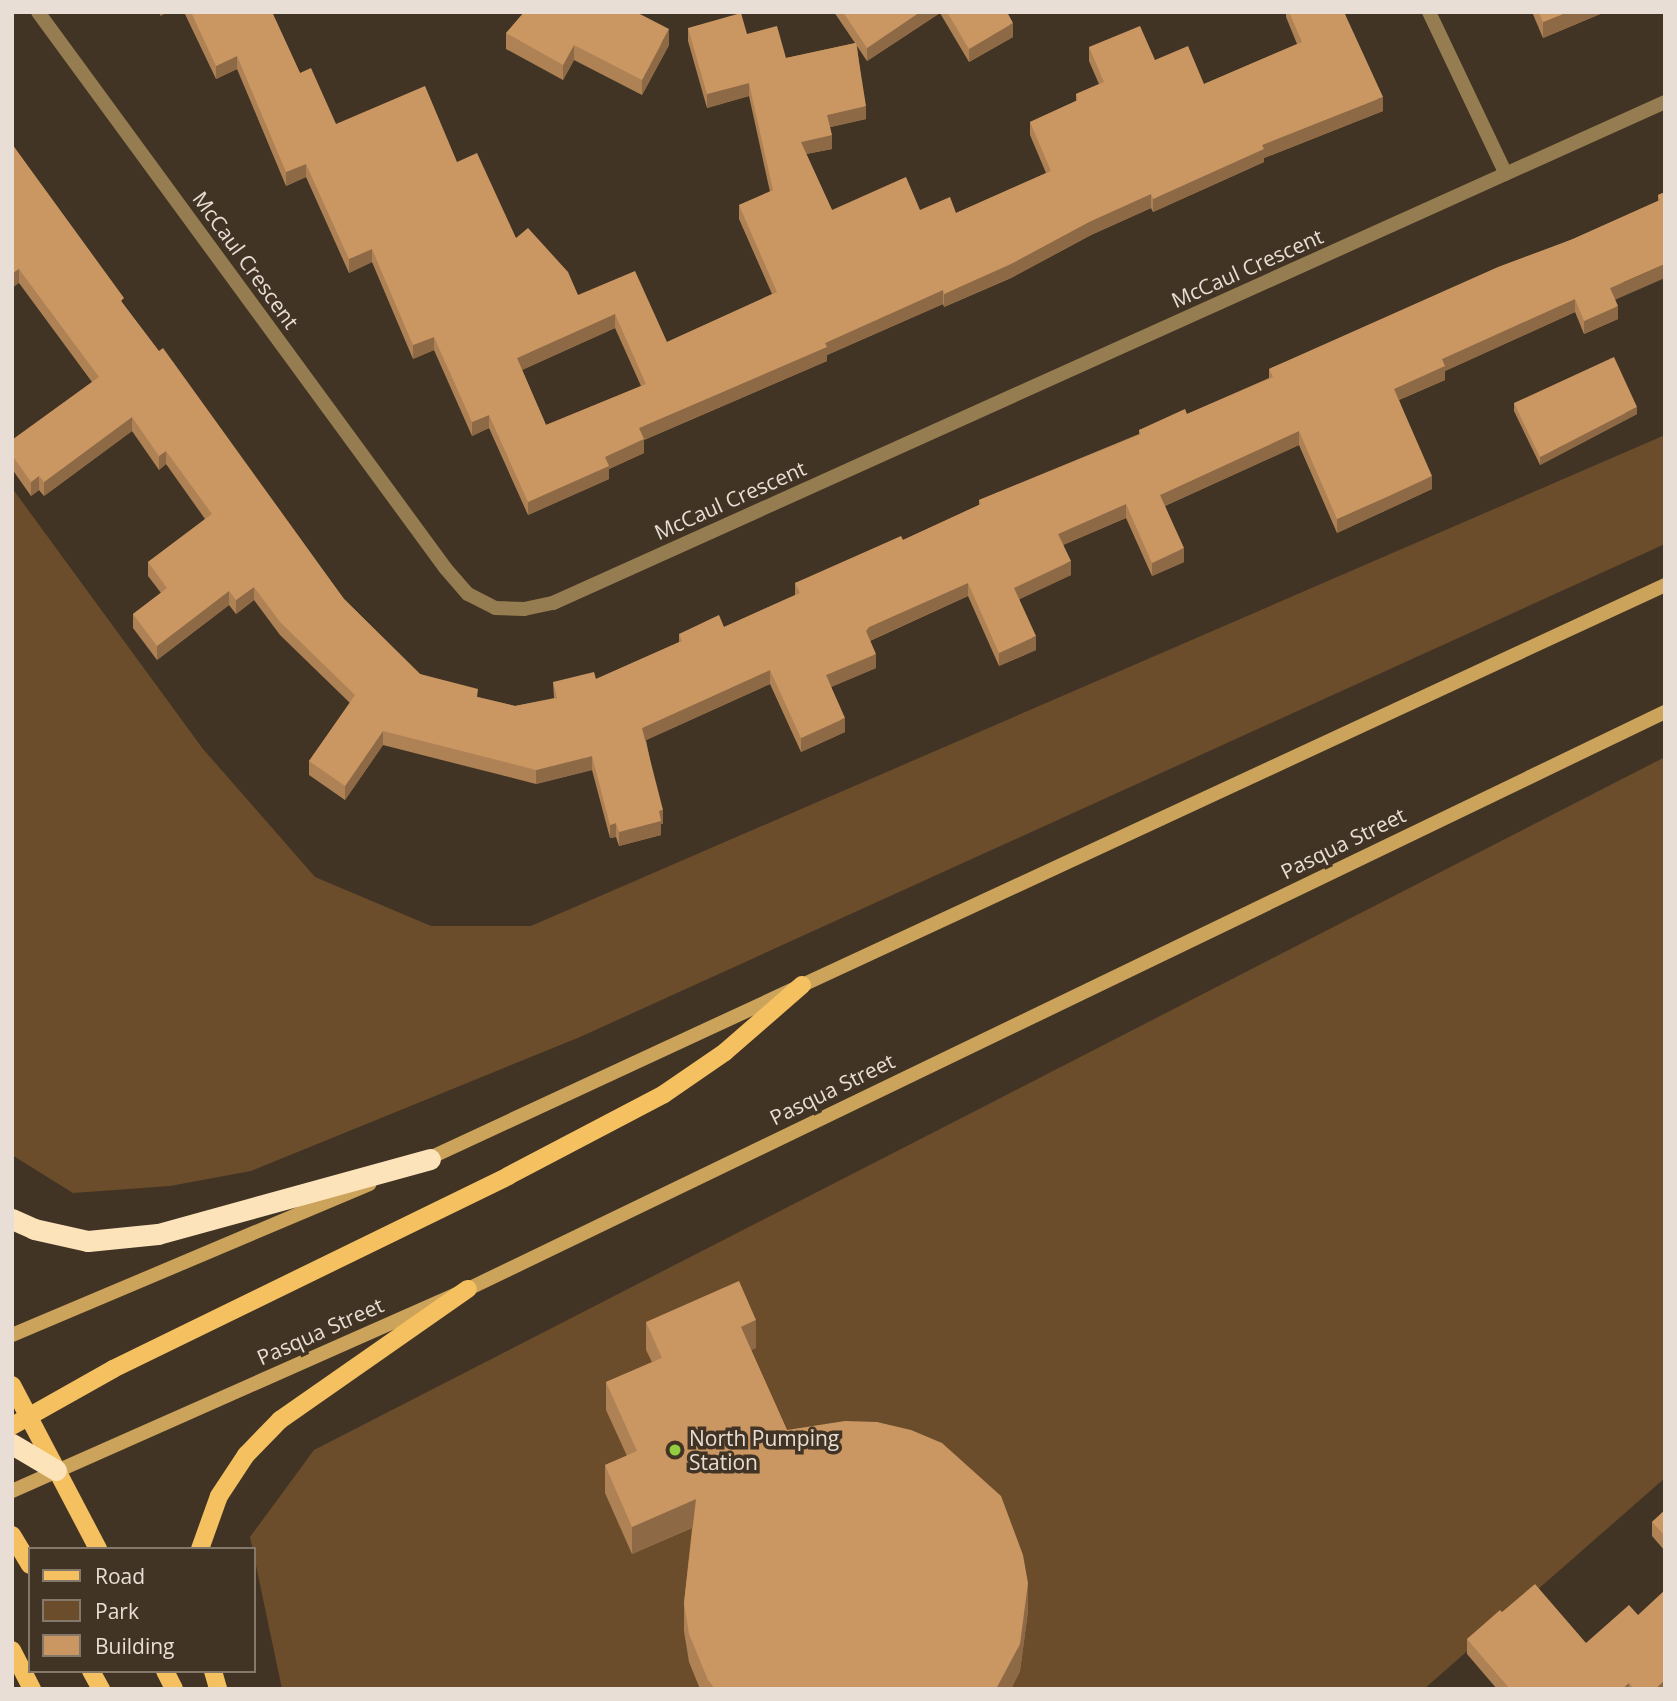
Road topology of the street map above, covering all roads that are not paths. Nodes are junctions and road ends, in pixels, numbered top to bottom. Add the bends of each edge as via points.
1 (38, 12) edge
2 (1429, 12) edge
3 (1665, 102) edge
4 (1506, 174) junction
5 (1665, 585) edge
6 (1665, 712) edge
7 (802, 985) junction
8 (430, 1159) junction
9 (12, 1219) edge
10 (468, 1290) junction
11 (12, 1335) edge
12 (12, 1385) edge
13 (27, 1414) junction
14 (12, 1426) edge
15 (12, 1444) edge
16 (56, 1470) junction
17 (12, 1491) edge
18 (12, 1535) edge
19 (98, 1547) edge
20 (201, 1547) edge
21 (28, 1562) edge
22 (12, 1650) edge
23 (92, 1673) edge
24 (165, 1673) edge
25 (32, 1689) edge
26 (101, 1689) edge
27 (174, 1689) edge

1 - 4 street, McCaul Crescent via 446,569 468,594 495,608 553,603
2 - 4 street
3 - 4 street, McCaul Crescent
5 - 7 main road
6 - 10 main road, Pasqua Street
7 - 8 main road
7 - 13 main road via 725,1052 664,1094
8 - 9 highway via 158,1234 88,1241
8 - 11 main road
10 - 16 main road, Pasqua Street
10 - 20 main road via 280,1420 246,1455 219,1496
12 - 13 main road
13 - 14 main road
13 - 16 main road
15 - 16 highway
16 - 17 main road, Pasqua Street
16 - 19 main road
18 - 21 main road
22 - 25 main road
23 - 26 main road
24 - 27 main road

